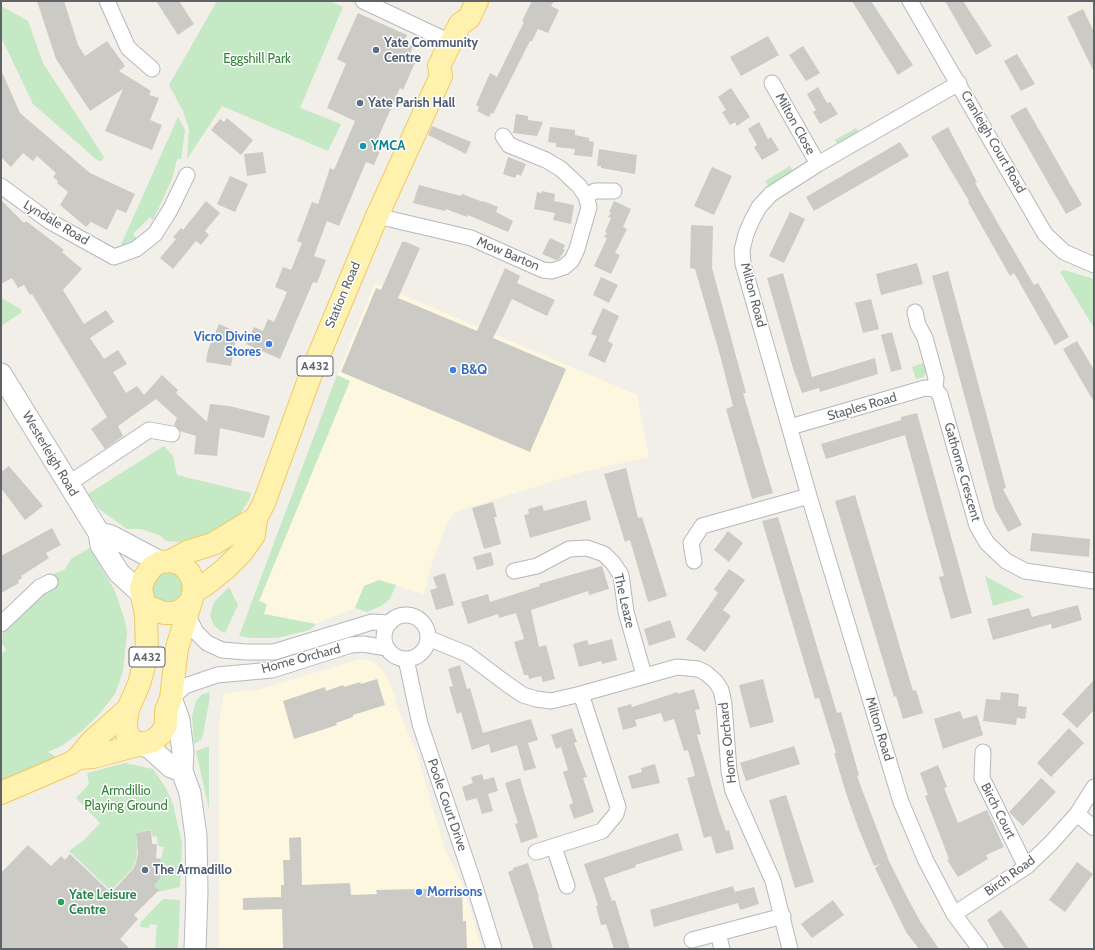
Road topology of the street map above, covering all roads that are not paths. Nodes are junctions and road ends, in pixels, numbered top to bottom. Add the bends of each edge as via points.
1 (107, 1) edge
2 (363, 1) edge
3 (910, 1) edge
4 (473, 9) edge
5 (450, 42) junction
6 (152, 69) dead end
7 (441, 76) junction
8 (772, 83) dead end
9 (958, 83) junction
10 (503, 136) dead end
11 (818, 164) junction
12 (187, 175) dead end
13 (1, 186) edge
14 (614, 191) dead end
15 (586, 196) junction
16 (377, 216) junction
17 (1094, 265) edge
18 (915, 312) dead end
19 (1, 374) edge
20 (935, 389) junction
21 (790, 427) junction
22 (172, 434) dead end
23 (68, 484) junction
24 (809, 496) junction
25 (256, 518) junction
26 (99, 533) junction
27 (166, 561) junction
28 (694, 561) dead end
29 (514, 571) dead end
30 (1094, 581) edge
31 (50, 582) dead end
32 (142, 598) junction
33 (191, 603) junction
34 (390, 623) junction
35 (1, 624) edge
36 (428, 638) junction
37 (387, 648) junction
38 (406, 659) junction
39 (644, 675) junction
40 (581, 694) junction
41 (172, 698) junction
42 (128, 709) junction
43 (140, 744) junction
44 (983, 752) dead end
45 (78, 758) junction
46 (182, 771) junction
47 (1094, 787) edge
48 (1, 793) edge
49 (1077, 814) junction
50 (1094, 828) edge
51 (554, 847) junction
52 (536, 852) dead end
53 (1026, 867) junction
54 (567, 886) dead end
55 (954, 914) junction
56 (783, 916) junction
57 (718, 933) junction
58 (692, 940) dead end
59 (195, 949) edge
60 (494, 949) edge
61 (722, 949) edge
62 (790, 949) edge
63 (980, 949) edge

1 - 6 street via 128,48
2 - 5 street
3 - 9 street, Cranleigh Court Road
4 - 5 main road, Station Road / A432 via 460,24
4 - 7 main road, Station Road / A432 via 470,29 450,70
5 - 7 main road, Station Road / A432 via 439,66
7 - 16 main road, Station Road / A432
8 - 11 street, Milton Close
9 - 11 street, Milton Road
9 - 17 street, Cranleigh Court Road via 1045,234 1064,252
10 - 15 street via 509,145 561,169
11 - 21 street, Milton Road via 765,200 752,220 742,250 743,264
12 - 13 street, Lyndale Road via 155,234 136,249 114,257 49,221
14 - 15 street via 595,191
15 - 16 street, Mow Barton via 589,207 577,249 572,260 564,267 552,271 543,270 470,238
16 - 25 main road, Station Road / A432 via 327,335
18 - 20 street, Gathorne Crescent via 936,378
19 - 23 street, Westerleigh Road
20 - 21 street, Staples Road via 925,388
20 - 30 street, Gathorne Crescent via 940,395 977,526 987,542 1006,561 1025,571
21 - 24 street, Milton Road
22 - 23 street via 149,430
23 - 26 street, Westerleigh Road
24 - 28 street via 702,526 690,543
24 - 55 street, Milton Road via 901,802 926,861
25 - 27 main road, A432 via 213,544
25 - 33 main road, Station Road / A432 via 254,535 242,552 205,585
26 - 27 street
26 - 32 street, Westerleigh Road via 101,545 119,573
27 - 32 main road, A432 via 152,567 144,578
27 - 33 main road via 181,564 189,572 193,581
29 - 39 street, The Leaze via 537,566 569,549 587,548 604,554 621,576 626,612
31 - 35 street via 40,587
32 - 33 main road, A432 via 148,607 164,613 174,613
32 - 42 main road, A432 via 147,632 147,655 140,684
33 - 34 street, Home Orchard via 196,632 207,643 222,650 274,652 372,622
33 - 41 main road, A432 via 177,648
34 - 36 street via 403,615 418,618 428,630
34 - 37 street via 385,630 384,640
36 - 38 street via 422,653
36 - 40 street, Home Orchard via 467,654 523,695 551,700
37 - 38 street via 399,658
37 - 41 street, Home Orchard via 351,645 272,670 217,675 185,686
38 - 60 street, Poole Court Drive via 420,724
39 - 40 street, Home Orchard
39 - 56 street, Home Orchard via 677,667 698,668 716,682 721,690 733,791 773,881
40 - 51 street via 618,807 616,814 602,830
41 - 43 main road, A432 via 166,710 166,725 161,734 153,741
41 - 46 street via 179,720 183,752
42 - 43 main road, A432 via 126,732 131,739
42 - 45 main road, A432 via 92,741
43 - 45 main road, A432 via 93,757
43 - 46 street via 150,748 171,767
44 - 53 street, Birch Court via 982,778
45 - 48 main road, A432
46 - 59 street via 190,793 196,836
47 - 49 street, Birch Road
49 - 50 street
49 - 53 street, Birch Road
51 - 52 street
51 - 54 street
53 - 55 street, Birch Road
55 - 63 street, Milton Road
56 - 57 street
56 - 62 street, Home Orchard
57 - 58 street
57 - 61 street

